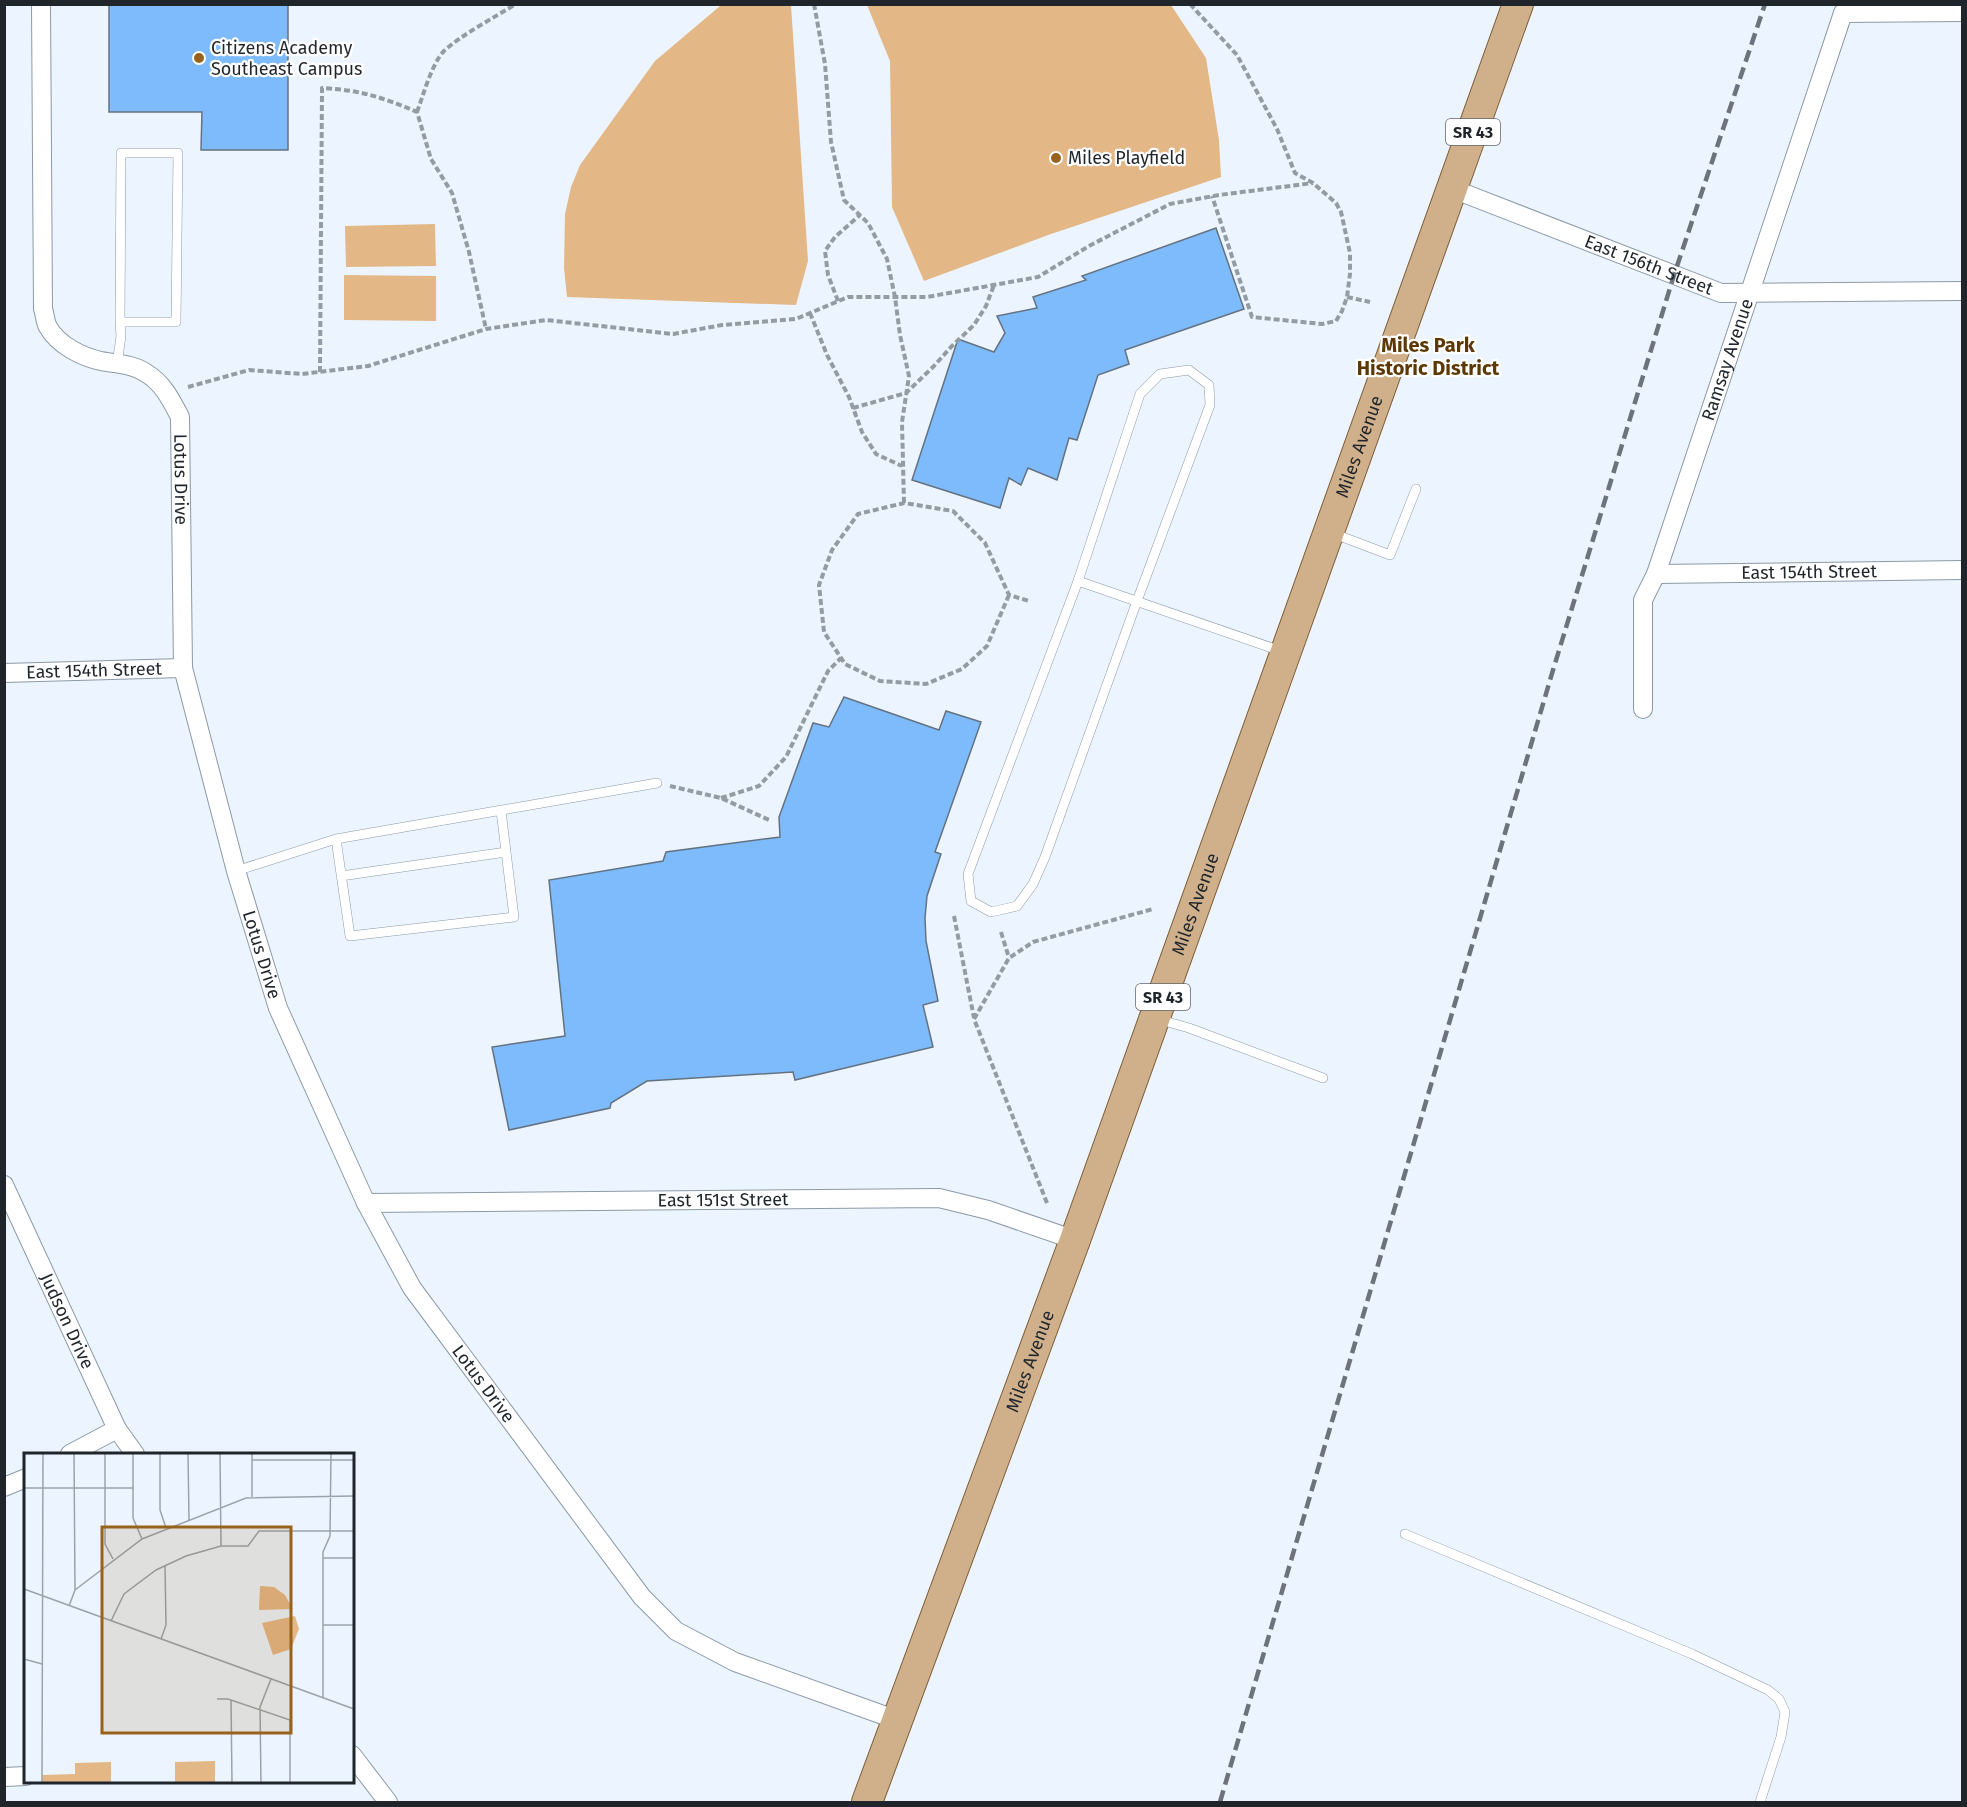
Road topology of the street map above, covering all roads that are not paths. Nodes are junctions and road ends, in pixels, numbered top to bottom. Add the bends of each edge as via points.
1 (41, 4) edge
2 (1518, 4) edge
3 (1962, 12) edge
4 (1453, 189) junction
5 (1962, 291) edge
6 (1750, 293) junction
7 (120, 322) junction
8 (117, 364) junction
9 (1416, 489) dead end
10 (1329, 532) junction
11 (1962, 570) edge
12 (1656, 574) junction
13 (1078, 581) junction
14 (1137, 601) junction
15 (1286, 653) junction
16 (183, 668) junction
17 (4, 672) edge
18 (1643, 709) dead end
19 (657, 783) road end
20 (501, 811) junction
21 (336, 839) junction
22 (506, 852) junction
23 (236, 871) junction
24 (341, 876) junction
25 (1155, 1018) junction
26 (1323, 1078) dead end
27 (6, 1193) edge
28 (366, 1203) junction
29 (1075, 1240) junction
30 (117, 1429) junction
31 (74, 1453) edge
32 (134, 1453) edge
33 (24, 1479) edge
34 (4, 1487) edge
35 (1405, 1534) dead end
36 (897, 1720) junction
37 (354, 1758) edge
38 (4, 1776) edge
39 (24, 1776) edge
40 (388, 1803) edge
41 (867, 1803) edge
42 (1760, 1803) edge

1 - 8 street, Lotus Drive via 47,326 76,354
2 - 4 main road, Miles Avenue / SR 43
3 - 6 street, Ramsay Avenue via 1843,13
4 - 6 street, East 156th Street via 1720,293
4 - 10 main road, Miles Avenue / SR 43
5 - 6 street, East 156th Street
6 - 12 street, Ramsay Avenue
7 - 7 lane via 120,153 178,153 176,322
7 - 8 lane
8 - 16 street, Lotus Drive via 155,380 180,417
9 - 10 lane via 1390,555
10 - 15 main road, Miles Avenue / SR 43
11 - 12 street, East 154th Street
12 - 18 street, Ramsay Avenue via 1644,600
13 - 14 lane
13 - 14 lane via 1140,394 1160,374 1189,370 1209,385 1210,405
13 - 14 lane via 968,874 971,901 991,912 1017,906 1033,884
14 - 15 lane
15 - 25 main road, Miles Avenue / SR 43
16 - 17 street, East 154th Street
16 - 23 street, Lotus Drive
19 - 20 lane
20 - 21 lane
20 - 22 lane
21 - 23 lane
21 - 24 lane
22 - 24 lane
22 - 24 lane via 514,917 350,936
23 - 28 street, Lotus Drive via 278,1008
25 - 26 lane
25 - 29 main road, Miles Avenue / SR 43
27 - 30 street, Judson Drive
28 - 29 street, East 151st Street via 939,1198
28 - 36 street, Lotus Drive via 412,1288 642,1597 676,1631 735,1662
29 - 36 main road, Miles Avenue / SR 43
30 - 31 street
30 - 32 street, Judson Drive
33 - 34 street
35 - 42 lane via 1768,1689 1785,1712
36 - 41 main road, Miles Avenue / SR 43
37 - 40 street
38 - 39 street

